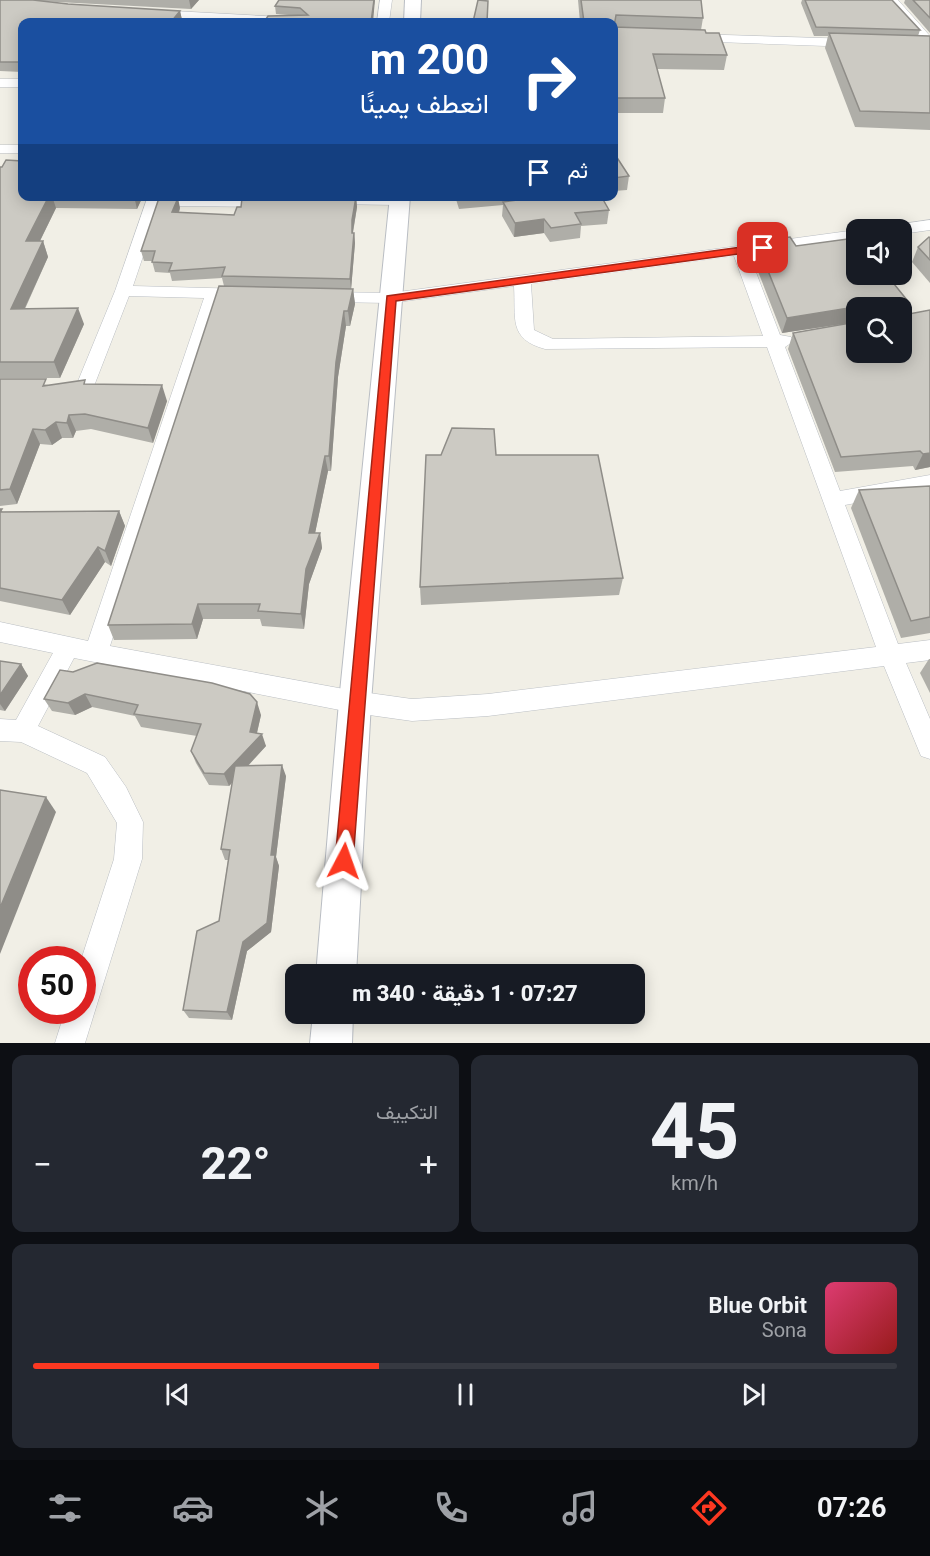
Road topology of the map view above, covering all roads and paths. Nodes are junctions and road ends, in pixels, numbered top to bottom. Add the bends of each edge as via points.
1 (217, 0) edge
2 (386, 0) edge
3 (413, 0) edge
4 (892, 0) edge
5 (142, 13) edge
6 (188, 18) edge
7 (208, 18) edge
8 (384, 18) edge
9 (412, 18) edge
10 (684, 38) edge
11 (871, 43) edge
12 (926, 44) edge
13 (0, 83) edge
14 (18, 83) edge
15 (0, 149) edge
16 (18, 149) edge
17 (154, 201) edge
18 (400, 201) edge
19 (930, 225) edge
20 (912, 228) edge
21 (846, 236) edge
22 (740, 251) junction
23 (522, 281) junction
24 (123, 291) junction
25 (214, 294) junction
26 (261, 295) edge
27 (309, 296) edge
28 (391, 298) junction
29 (798, 339) edge
30 (774, 343) junction
31 (64, 386) edge
32 (85, 386) junction
33 (107, 386) edge
34 (162, 387) edge
35 (183, 387) junction
36 (930, 482) edge
37 (833, 500) junction
38 (118, 514) edge
39 (141, 514) junction
40 (0, 632) edge
41 (68, 647) junction
42 (930, 650) edge
43 (96, 653) junction
44 (891, 655) junction
45 (355, 702) junction
46 (12, 730) edge
47 (930, 748) edge
48 (96, 958) edge
49 (337, 964) edge
50 (76, 1024) edge
51 (332, 1024) edge
52 (70, 1043) edge
53 (331, 1043) edge

1 - 7 street
2 - 8 street
3 - 9 main road
4 - 12 street
5 - 6 street
10 - 11 street
13 - 14 street
15 - 16 street
17 - 24 street
18 - 28 main road
19 - 20 street
21 - 22 street
22 - 23 street
22 - 30 street
23 - 28 street
23 - 30 street via 525,331 538,342
24 - 25 street
24 - 32 street
25 - 26 street
25 - 35 street
27 - 28 street
28 - 45 main road
29 - 30 street
30 - 37 street
31 - 32 street
32 - 33 street
34 - 35 street
35 - 39 street
36 - 37 street
37 - 44 street
38 - 39 street
39 - 43 street
40 - 41 street
41 - 43 street
41 - 46 street
42 - 44 street
43 - 45 street
44 - 45 street via 488,705 412,710
44 - 47 street
45 - 49 main road
46 - 48 street via 96,765 130,822 128,859
50 - 52 street
51 - 53 main road

